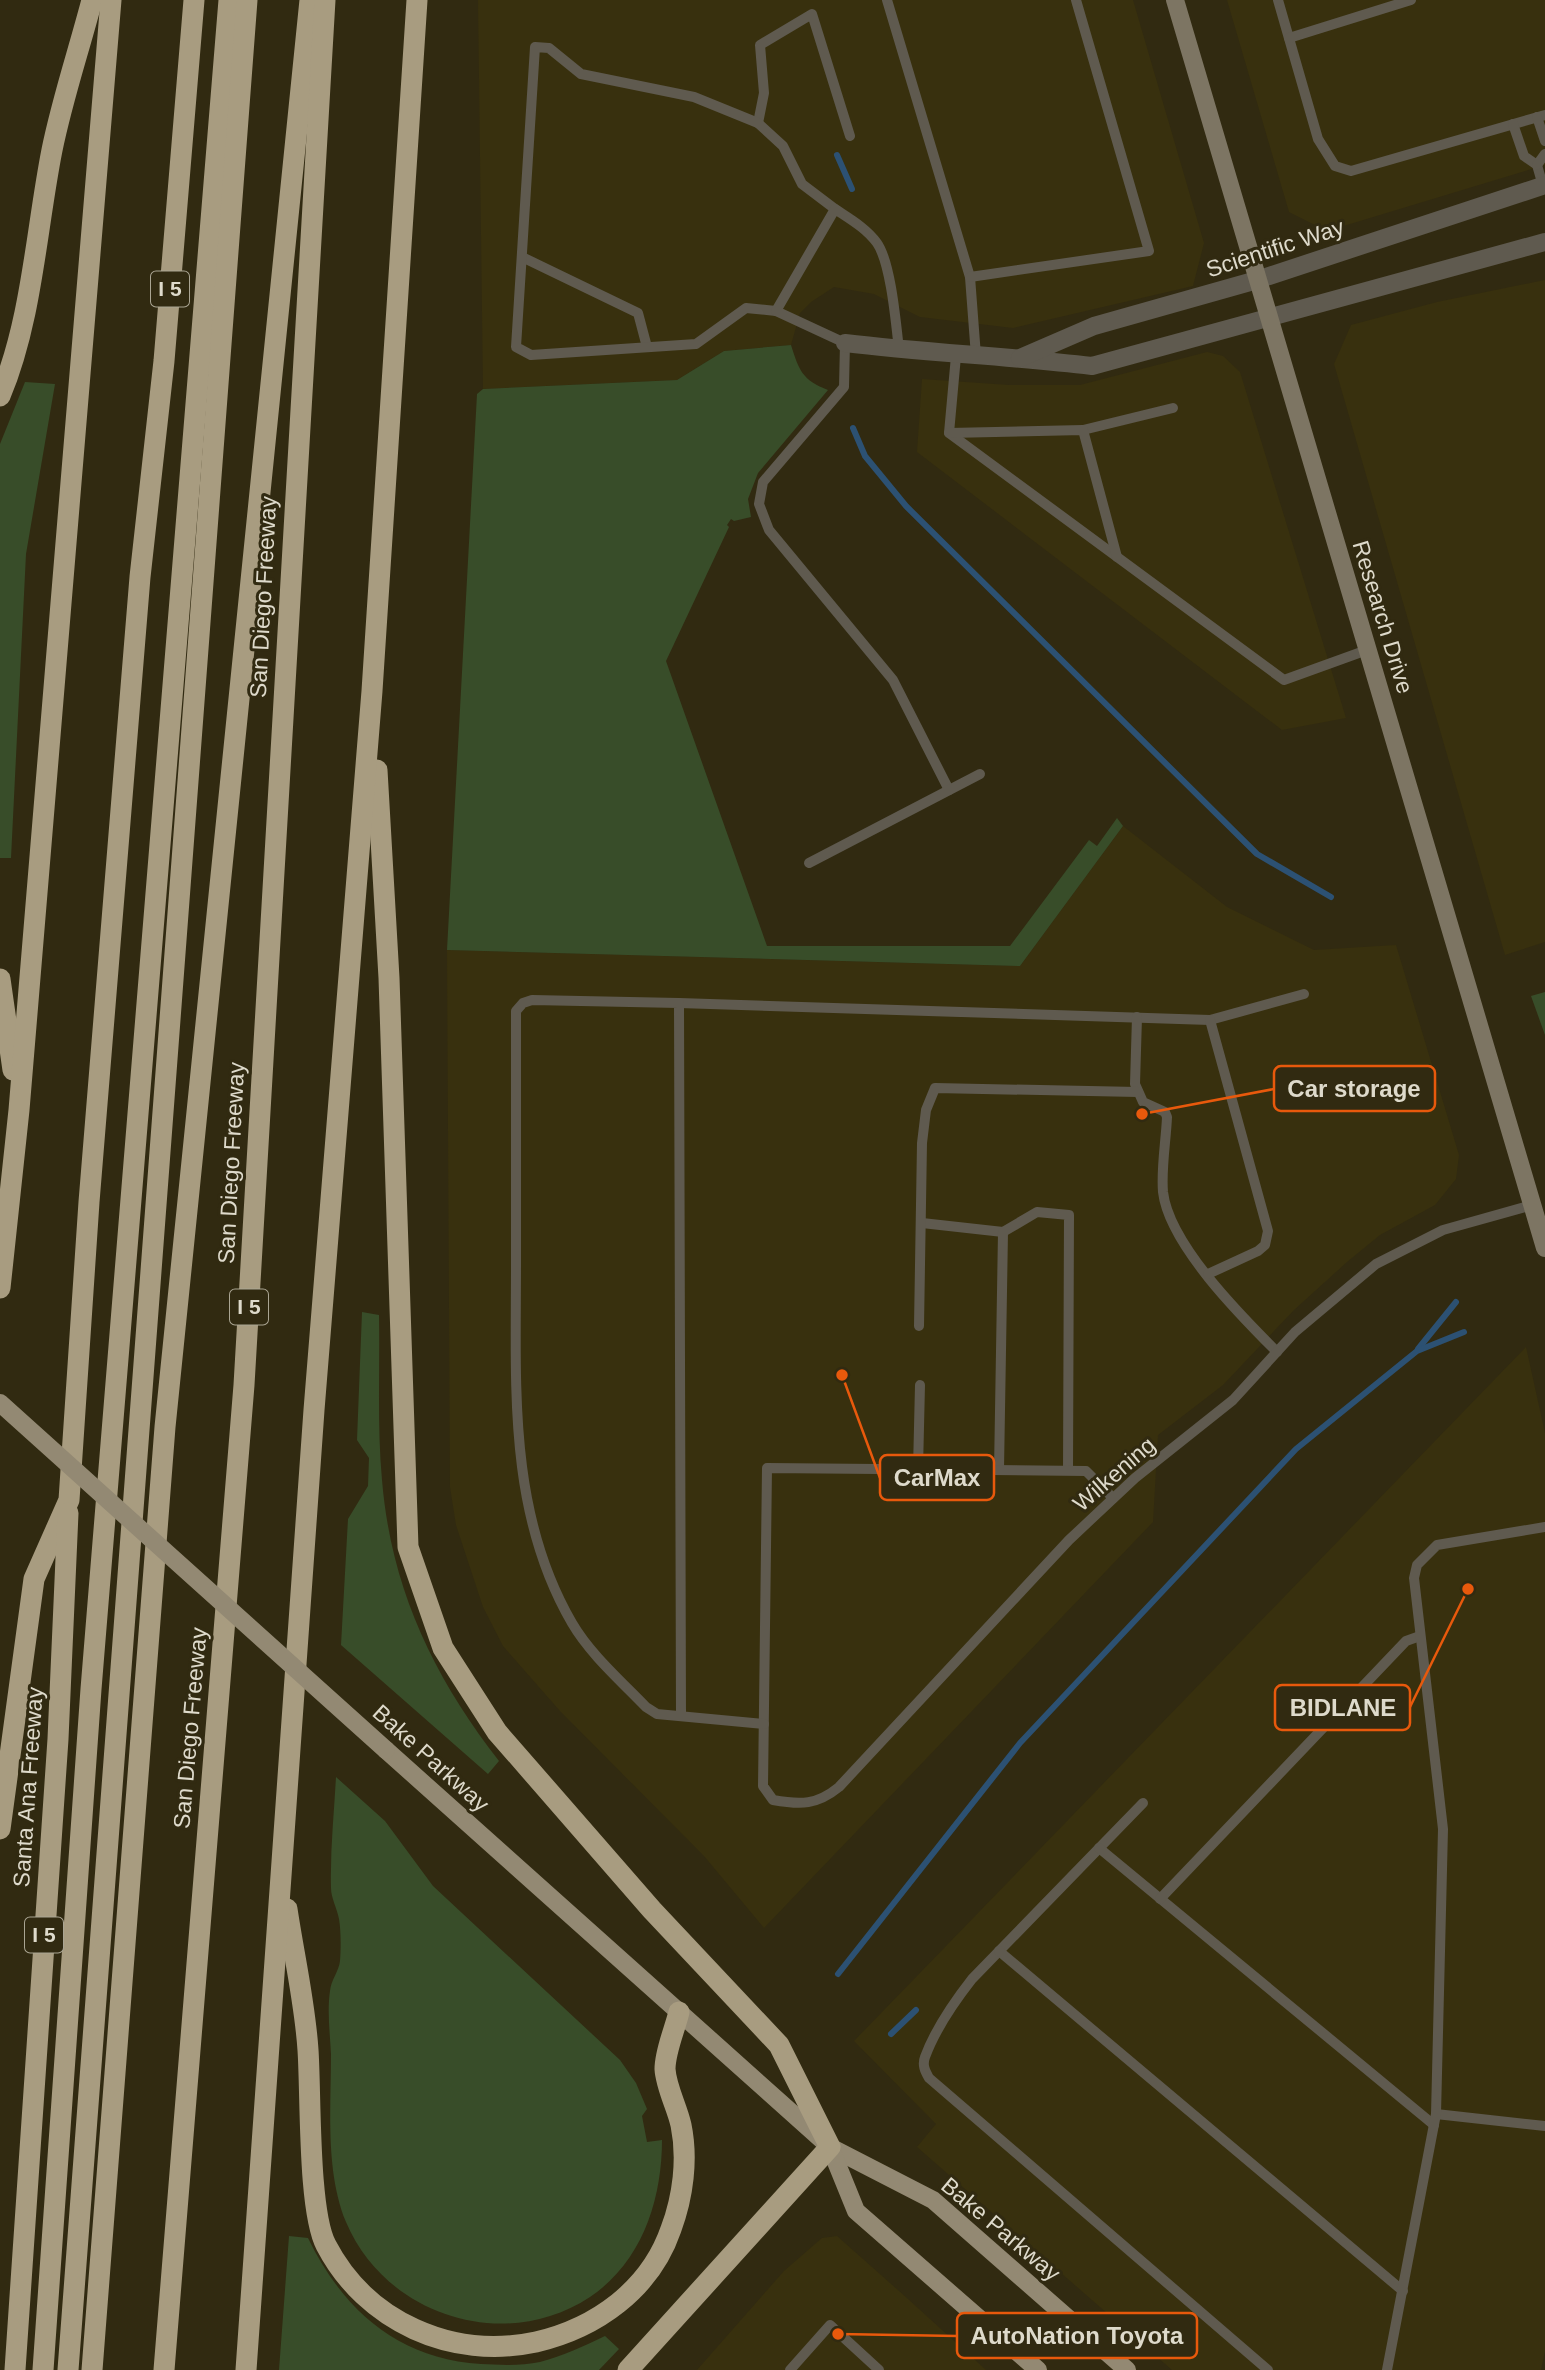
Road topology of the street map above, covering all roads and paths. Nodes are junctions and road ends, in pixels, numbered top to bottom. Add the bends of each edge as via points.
1 (92, 0) edge
2 (111, 0) edge
3 (194, 0) edge
4 (229, 0) edge
5 (247, 0) edge
6 (310, 0) edge
7 (325, 0) edge
8 (417, 0) edge
9 (887, 0) edge
10 (1076, 0) edge
11 (1175, 0) edge
12 (1278, 0) edge
13 (1411, 0) edge
14 (1289, 38) junction
15 (1541, 116) edge
16 (758, 123) junction
17 (1513, 124) junction
18 (850, 136) dead end
19 (1545, 141) edge
20 (1545, 154) edge
21 (1538, 165) junction
22 (1544, 185) edge
23 (835, 209) junction
24 (1545, 242) edge
25 (522, 257) junction
26 (970, 277) junction
27 (1257, 280) junction
28 (776, 311) junction
29 (1268, 317) junction
30 (845, 343) junction
31 (647, 347) junction
32 (899, 350) junction
33 (956, 356) junction
34 (976, 357) junction
35 (1020, 358) junction
36 (0, 396) edge
37 (1173, 408) dead end
38 (1083, 430) junction
39 (949, 433) junction
40 (1118, 558) junction
41 (1367, 650) junction
42 (372, 691) junction
43 (980, 774) dead end
44 (949, 790) junction
45 (809, 863) dead end
46 (0, 979) edge
47 (1304, 994) dead end
48 (679, 1003) junction
49 (1138, 1017) junction
50 (1210, 1020) junction
51 (1138, 1091) junction
52 (19, 1110) junction
53 (1532, 1205) junction
54 (922, 1223) junction
55 (1003, 1232) junction
56 (1545, 1248) edge
57 (1208, 1274) junction
58 (0, 1288) edge
59 (919, 1326) dead end
60 (1277, 1352) junction
61 (920, 1385) dead end
62 (0, 1403) edge
63 (918, 1469) junction
64 (999, 1470) junction
65 (1068, 1470) junction
66 (1113, 1498) junction
67 (69, 1500) junction
68 (1545, 1527) edge
69 (1420, 1636) junction
70 (681, 1716) junction
71 (764, 1724) junction
72 (1143, 1803) dead end
73 (0, 1829) edge
74 (1099, 1848) junction
75 (281, 1871) junction
76 (1160, 1899) junction
77 (999, 1951) junction
78 (680, 2012) junction
79 (1436, 2114) junction
80 (1434, 2125) junction
81 (1545, 2126) edge
82 (830, 2147) junction
83 (1403, 2291) junction
84 (15, 2370) edge
85 (43, 2370) edge
86 (68, 2370) edge
87 (93, 2370) edge
88 (164, 2370) edge
89 (246, 2370) edge
90 (628, 2370) edge
91 (790, 2370) edge
92 (879, 2370) edge
93 (1038, 2370) edge
94 (1127, 2370) edge
95 (1268, 2370) edge
96 (1387, 2370) edge

1 - 36 highway via 52,148 22,324
2 - 52 highway
3 - 67 highway, I 5 via 164,361 140,578
4 - 85 highway via 94,1649
5 - 86 highway
6 - 87 highway via 165,1427
7 - 88 highway, San Diego Freeway / I 5 via 244,1385
8 - 42 highway
9 - 26 lane
10 - 26 lane via 1149,251
11 - 27 main road, Research Drive
12 - 14 lane
13 - 14 lane
14 - 17 lane via 1318,139 1335,166 1351,171
15 - 17 lane
15 - 19 lane
16 - 18 lane via 764,93 760,45 812,15
16 - 23 lane via 783,146 802,184
16 - 25 lane via 694,97 581,74 549,48 535,47
17 - 21 lane via 1524,156
20 - 21 lane
21 - 22 lane
22 - 27 street, Scientific Way
23 - 28 lane
23 - 32 lane via 878,245 894,305
24 - 29 street, Scientific Way
25 - 31 lane via 638,313
25 - 31 lane via 516,347 531,355
26 - 34 lane
27 - 29 main road, Research Drive
27 - 35 street, Scientific Way via 1094,326
28 - 30 lane
28 - 31 lane via 746,308 696,344
29 - 35 street, Scientific Way via 1092,366
29 - 41 main road, Research Drive
30 - 32 street, Scientific Way
30 - 44 lane via 844,387 763,482 759,504 769,530 893,680
32 - 33 street, Scientific Way
33 - 34 street, Scientific Way
33 - 39 lane
34 - 35 street, Scientific Way
37 - 38 lane
38 - 39 lane
38 - 40 lane
39 - 40 lane
40 - 41 lane via 1284,680
41 - 53 main road, Research Drive
42 - 75 highway
42 - 82 highway via 389,978 408,1547 422,1594 443,1648 498,1732 652,1910 779,2045
43 - 44 lane
44 - 45 lane
46 - 52 highway
47 - 50 lane
48 - 49 lane
48 - 70 lane
48 - 70 lane via 532,1000 516,1011 516,1382 522,1480 539,1546 573,1626 646,1707 657,1714
49 - 50 lane
49 - 51 lane
50 - 57 lane via 1268,1231 1265,1245 1258,1251
51 - 54 lane via 935,1088 926,1110 922,1143
51 - 57 lane via 1147,1105 1165,1112 1163,1191 1169,1216
52 - 58 highway
53 - 56 main road, Research Drive
53 - 60 lane, Wilkening via 1443,1230 1376,1264
54 - 55 lane
54 - 59 lane
55 - 64 lane
55 - 65 lane via 1037,1212 1069,1215
57 - 60 lane via 1232,1307
60 - 66 lane, Wilkening via 1233,1401
61 - 63 lane
62 - 78 main road, Bake Parkway, bridge
63 - 64 lane
63 - 71 lane via 767,1468
64 - 65 lane
65 - 66 lane via 1086,1471
66 - 71 lane, Wilkening via 822,1800 773,1800 763,1786
67 - 73 highway via 34,1579
67 - 84 highway, Santa Ana Freeway / I 5 via 58,1739
68 - 69 lane via 1448,1542 1426,1554 1414,1577
69 - 76 lane via 1406,1641
69 - 79 lane via 1443,1829
70 - 71 lane
72 - 74 lane
74 - 76 lane
74 - 77 lane
75 - 78 highway via 308,2047 316,2197 325,2244 363,2294 388,2314 432,2337 474,2348 514,2347 561,2336 597,2321 625,2299 651,2268 671,2232 683,2178 682,2127 665,2069
75 - 89 highway
76 - 80 lane
77 - 83 lane
77 - 95 lane via 955,2001 924,2057 929,2078
78 - 82 main road, Bake Parkway
79 - 80 lane
79 - 81 lane
80 - 83 lane
82 - 90 highway
82 - 93 main road, Bake Parkway via 856,2211
82 - 94 main road, Bake Parkway via 933,2200
83 - 96 lane
91 - 92 lane via 830,2325

